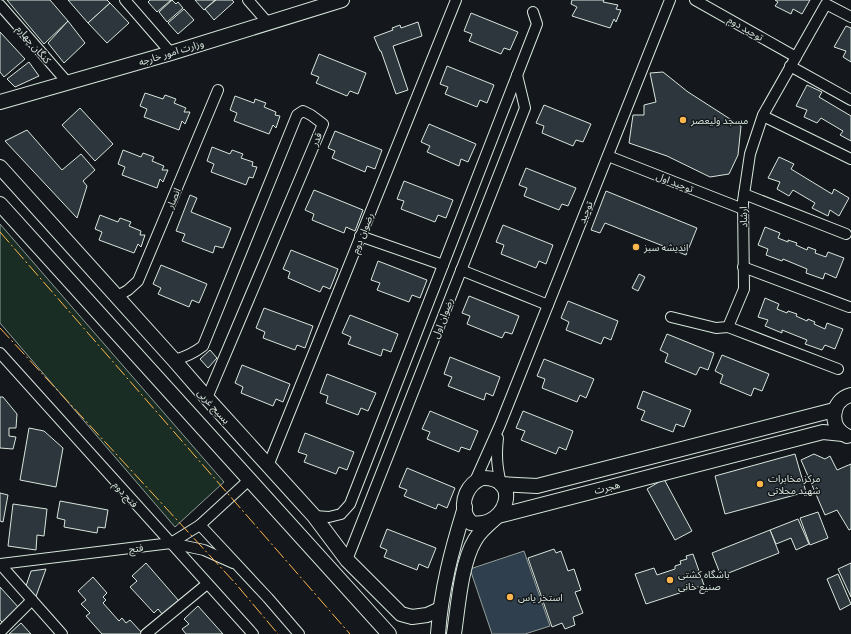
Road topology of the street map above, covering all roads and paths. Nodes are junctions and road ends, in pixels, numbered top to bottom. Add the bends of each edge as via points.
1 (125, 0) edge
2 (248, 0) edge
3 (342, 0) edge
4 (456, 0) edge
5 (670, 0) edge
6 (695, 0) edge
7 (0, 5) edge
8 (533, 12) dead end
9 (851, 17) edge
10 (268, 23) junction
11 (171, 53) junction
12 (796, 57) junction
13 (790, 66) junction
14 (517, 75) junction
15 (68, 82) junction
16 (218, 90) dead end
17 (851, 100) edge
18 (0, 102) edge
19 (763, 116) junction
20 (608, 156) junction
21 (851, 159) edge
22 (0, 167) edge
23 (744, 194) junction
24 (0, 204) edge
25 (743, 209) junction
26 (846, 234) dead end
27 (360, 236) junction
28 (443, 265) junction
29 (743, 267) junction
30 (461, 270) junction
31 (116, 296) junction
32 (548, 305) junction
33 (849, 307) dead end
34 (671, 317) dead end
35 (728, 327) junction
36 (0, 353) edge
37 (174, 360) junction
38 (838, 369) dead end
39 (849, 393) edge
40 (207, 398) junction
41 (834, 410) junction
42 (500, 425) junction
43 (847, 436) edge
44 (268, 466) junction
45 (250, 480) junction
46 (475, 481) junction
47 (501, 484) junction
48 (465, 507) junction
49 (314, 516) junction
50 (498, 516) junction
51 (200, 525) junction
52 (171, 544) junction
53 (347, 560) junction
54 (0, 564) edge
55 (238, 566) junction
56 (207, 584) junction
57 (32, 600) junction
58 (440, 609) junction
59 (0, 632) edge
60 (62, 634) edge
61 (146, 634) edge
62 (253, 634) edge
63 (299, 634) edge
64 (389, 634) edge
65 (438, 634) edge
66 (454, 634) edge

1 - 11 street
2 - 10 street
3 - 10 main road, وزارت امور خارجه
4 - 27 street, رضوان دوم
5 - 20 street, توحید
6 - 12 street, توحید دوم
7 - 15 street, کنگان چهارم
8 - 14 street, رضوان اول via 536,24
9 - 12 street, ارشاد via 826,4
10 - 11 main road, وزارت امور خارجه
11 - 15 main road, وزارت امور خارجه
12 - 13 street, ارشاد
13 - 17 street
13 - 19 street, ارشاد
14 - 28 street, رضوان اول
14 - 30 street, رضوان اول via 525,108
15 - 18 main road, وزارت امور خارجه
16 - 31 street, انصار via 138,281
19 - 21 street
19 - 23 street, ارشاد via 750,154
20 - 25 street, توحید اول
20 - 32 street, توحید
22 - 31 main road, بسیج غربی
23 - 25 street, ارشاد
23 - 26 street
24 - 45 main road
25 - 29 street, ارشاد
27 - 28 street
27 - 44 street, رضوان دوم
28 - 49 street, رضوان اول via 350,504 341,514 329,517
29 - 33 street
29 - 35 street, ارشاد via 744,289
30 - 32 street
30 - 53 street, رضوان اول
31 - 37 main road, بسیج غربی
32 - 42 street, توحید
34 - 35 street via 716,328
35 - 38 street
36 - 52 street, فتح دوم
37 - 40 main road, بسیج غربی
37 - 40 street, قدر via 195,353 203,346 296,115 302,111 311,115 323,124
39 - 41 main road via 841,399
40 - 44 main road, بسیج غربی
41 - 43 main road via 835,423
41 - 47 main road, هجرت via 537,486
42 - 46 street
42 - 47 street via 496,453
43 - 50 main road, هجرت via 823,432
44 - 45 main road
44 - 49 main road, بسیج غربی
45 - 51 street, فتح
45 - 64 main road
46 - 47 main road via 489,478
46 - 48 main road via 467,492
47 - 50 main road via 507,497 503,511
48 - 50 main road via 466,516 471,523 486,523
48 - 58 main road via 449,561
49 - 53 main road, بسیج غربی
50 - 66 main road, هجرت via 479,534 468,556
51 - 52 street, فتح
51 - 55 street
52 - 54 street, فتح
52 - 55 street via 204,550
52 - 56 street, فتح دوم
53 - 58 main road, بسیج غربی via 402,614 412,617 427,616
54 - 57 street
55 - 63 street
56 - 61 street
56 - 62 street, فتح دوم
57 - 59 street
57 - 60 street
58 - 65 main road

